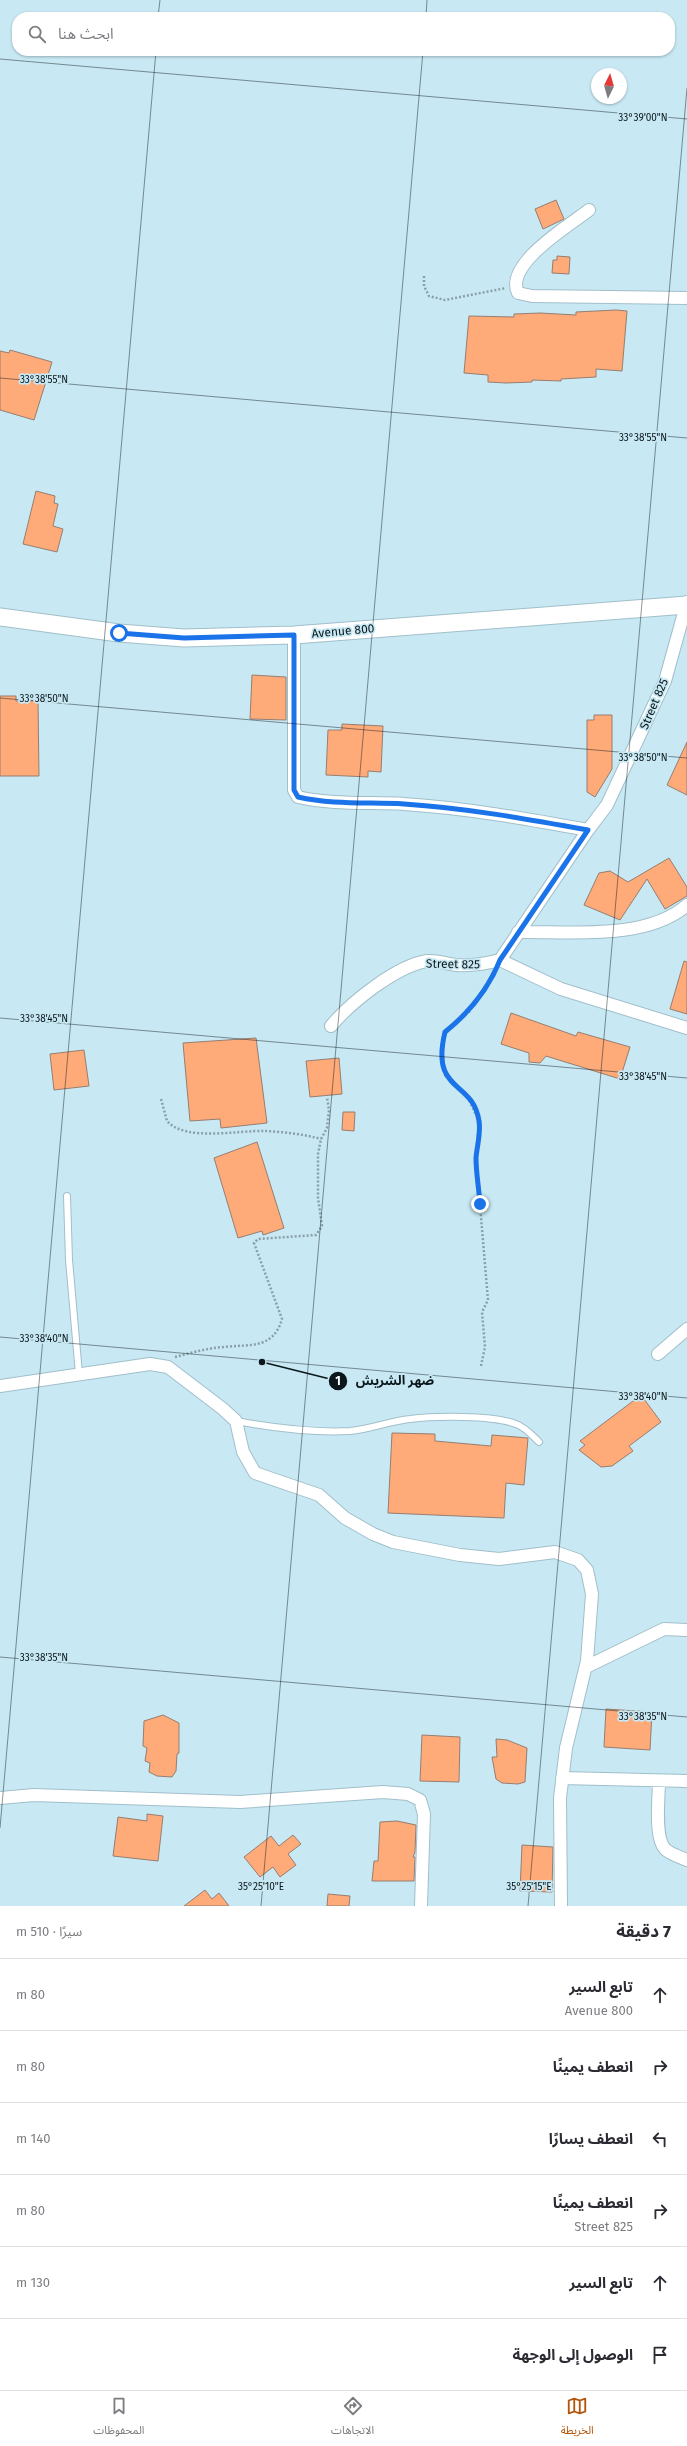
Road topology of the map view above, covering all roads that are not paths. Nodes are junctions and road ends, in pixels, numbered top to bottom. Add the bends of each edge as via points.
1 (589, 210) dead end
2 (687, 298) edge
3 (687, 604) edge
4 (0, 617) edge
5 (294, 635) junction
6 (588, 830) junction
7 (687, 905) edge
8 (518, 932) junction
9 (500, 960) junction
10 (331, 1026) dead end
11 (687, 1028) edge
12 (67, 1196) dead end
13 (687, 1329) edge
14 (658, 1354) dead end
15 (80, 1374) junction
16 (0, 1386) edge
17 (236, 1421) junction
18 (540, 1442) dead end
19 (687, 1630) edge
20 (586, 1667) junction
21 (562, 1778) junction
22 (659, 1781) junction
23 (687, 1781) edge
24 (0, 1798) edge
25 (687, 1860) edge
26 (421, 1906) edge
27 (560, 1906) edge

1 - 2 street via 525,261 516,285 518,293
3 - 5 main road, Avenue 800
3 - 6 street, Street 825 via 665,681 607,805
4 - 5 main road, Avenue 800 via 119,633 184,638
5 - 6 street via 294,790 298,797 338,802 404,804 497,814
6 - 8 street, Street 825
7 - 8 street via 658,923 611,931
8 - 9 street, Street 825
9 - 10 street, Street 825 via 481,965 432,961 417,964 375,988
9 - 11 street via 561,989
12 - 15 lane via 69,1260
13 - 14 street
15 - 16 street
15 - 17 street via 150,1364 163,1365
17 - 18 lane via 284,1429 335,1431 363,1429 416,1418 505,1421 528,1430
17 - 20 street via 243,1452 256,1473 319,1495 345,1518 373,1534 393,1542 460,1555 499,1559 555,1552 578,1560 587,1570 592,1594
19 - 20 street via 664,1629
20 - 21 street via 566,1748
21 - 22 street
21 - 27 street
22 - 23 street
22 - 25 street via 659,1835 662,1844 666,1850
24 - 26 street via 41,1795 240,1802 384,1792 408,1794 420,1800 424,1814

